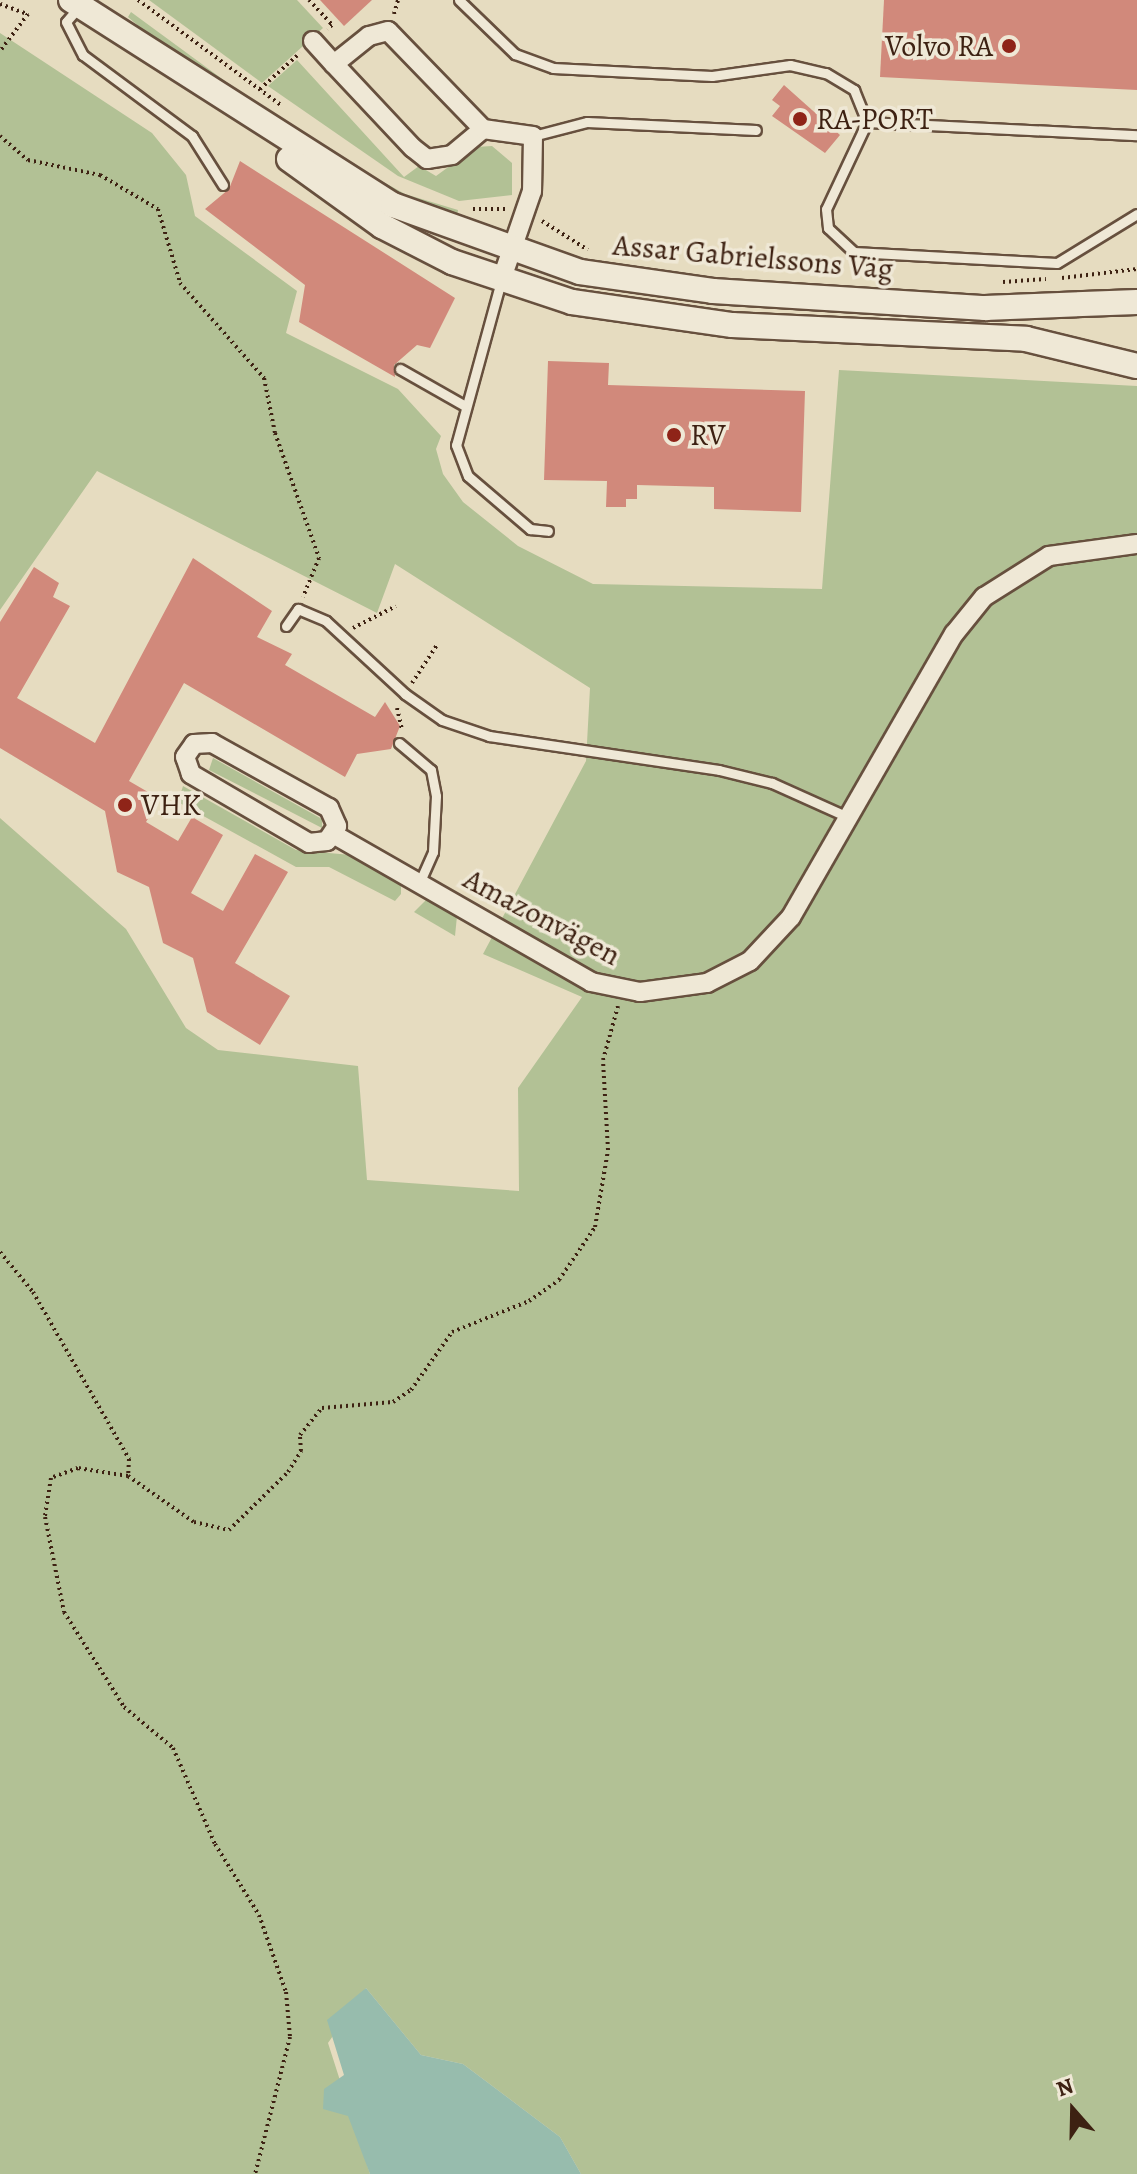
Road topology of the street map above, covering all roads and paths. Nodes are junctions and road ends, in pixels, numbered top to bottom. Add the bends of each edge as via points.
1 (138, 0) edge
2 (459, 0) edge
3 (75, 3) edge
4 (0, 4) edge
5 (313, 41) dead end
6 (0, 51) edge
7 (334, 64) junction
8 (294, 114) dead end
9 (867, 122) junction
10 (254, 123) junction
11 (483, 129) junction
12 (756, 130) dead end
13 (1137, 135) edge
14 (0, 136) edge
15 (533, 136) junction
16 (223, 185) dead end
17 (464, 210) dead end
18 (1137, 214) edge
19 (527, 215) junction
20 (513, 252) junction
21 (600, 253) dead end
22 (1137, 269) edge
23 (501, 281) junction
24 (985, 284) dead end
25 (1137, 302) edge
26 (1137, 366) edge
27 (400, 369) dead end
28 (465, 406) junction
29 (548, 531) dead end
30 (1137, 544) edge
31 (396, 606) dead end
32 (298, 609) junction
33 (286, 626) dead end
34 (343, 636) junction
35 (437, 645) dead end
36 (411, 686) dead end
37 (399, 743) dead end
38 (850, 818) junction
39 (333, 834) junction
40 (419, 883) junction
41 (623, 990) junction
42 (0, 1252) edge
43 (128, 1476) junction
44 (255, 2174) edge

1 - 8 path
2 - 9 lane via 515,54 553,68 712,76 790,65 826,73 854,90
3 - 10 street, Assar Gabrielssons Väg
3 - 16 lane via 66,22 83,55 192,136
4 - 6 path via 28,14
5 - 7 street
7 - 11 street via 427,159 452,155
7 - 11 street via 369,36 388,31
9 - 13 lane
9 - 18 lane, Assar Gabrielssons Väg via 826,209 828,228 854,252 1057,263
10 - 20 street, Assar Gabrielssons Väg via 393,205
10 - 23 street, Assar Gabrielssons Väg via 318,182 382,226
11 - 15 street
12 - 15 lane via 587,122
14 - 32 path via 28,160 109,178 158,209 180,283 264,378 275,433 319,558
15 - 19 street
17 - 19 path via 491,205
19 - 20 street
19 - 21 path
20 - 23 street
20 - 25 street, Assar Gabrielssons Väg via 580,272 713,291 985,308
22 - 24 path
23 - 26 street, Assar Gabrielssons Väg via 662,318 1026,339
23 - 28 lane
27 - 28 lane
28 - 29 lane via 456,445 468,476 530,529
30 - 38 street, Amazonvägen via 1049,556 984,597 954,634
31 - 34 path via 364,617
32 - 33 lane
32 - 34 lane
34 - 38 lane via 442,720 489,736 580,744 772,783
35 - 36 path
37 - 40 lane via 431,770 436,796 433,852
38 - 41 street, Amazonvägen via 791,917 750,961 687,989
39 - 39 street via 329,808 212,743 194,744 185,757 191,774 309,843
39 - 40 street, Amazonvägen
40 - 41 street, Amazonvägen via 584,978
41 - 43 path via 603,1060 608,1150 595,1227 559,1280 529,1301 452,1332 411,1390 393,1402 338,1402 315,1413 288,1472 229,1530 194,1522
42 - 43 path via 33,1292 104,1412 129,1459
43 - 44 path via 78,1468 51,1478 49,1550 64,1612 124,1707 173,1748 215,1844 259,1915 286,1992 290,2037

